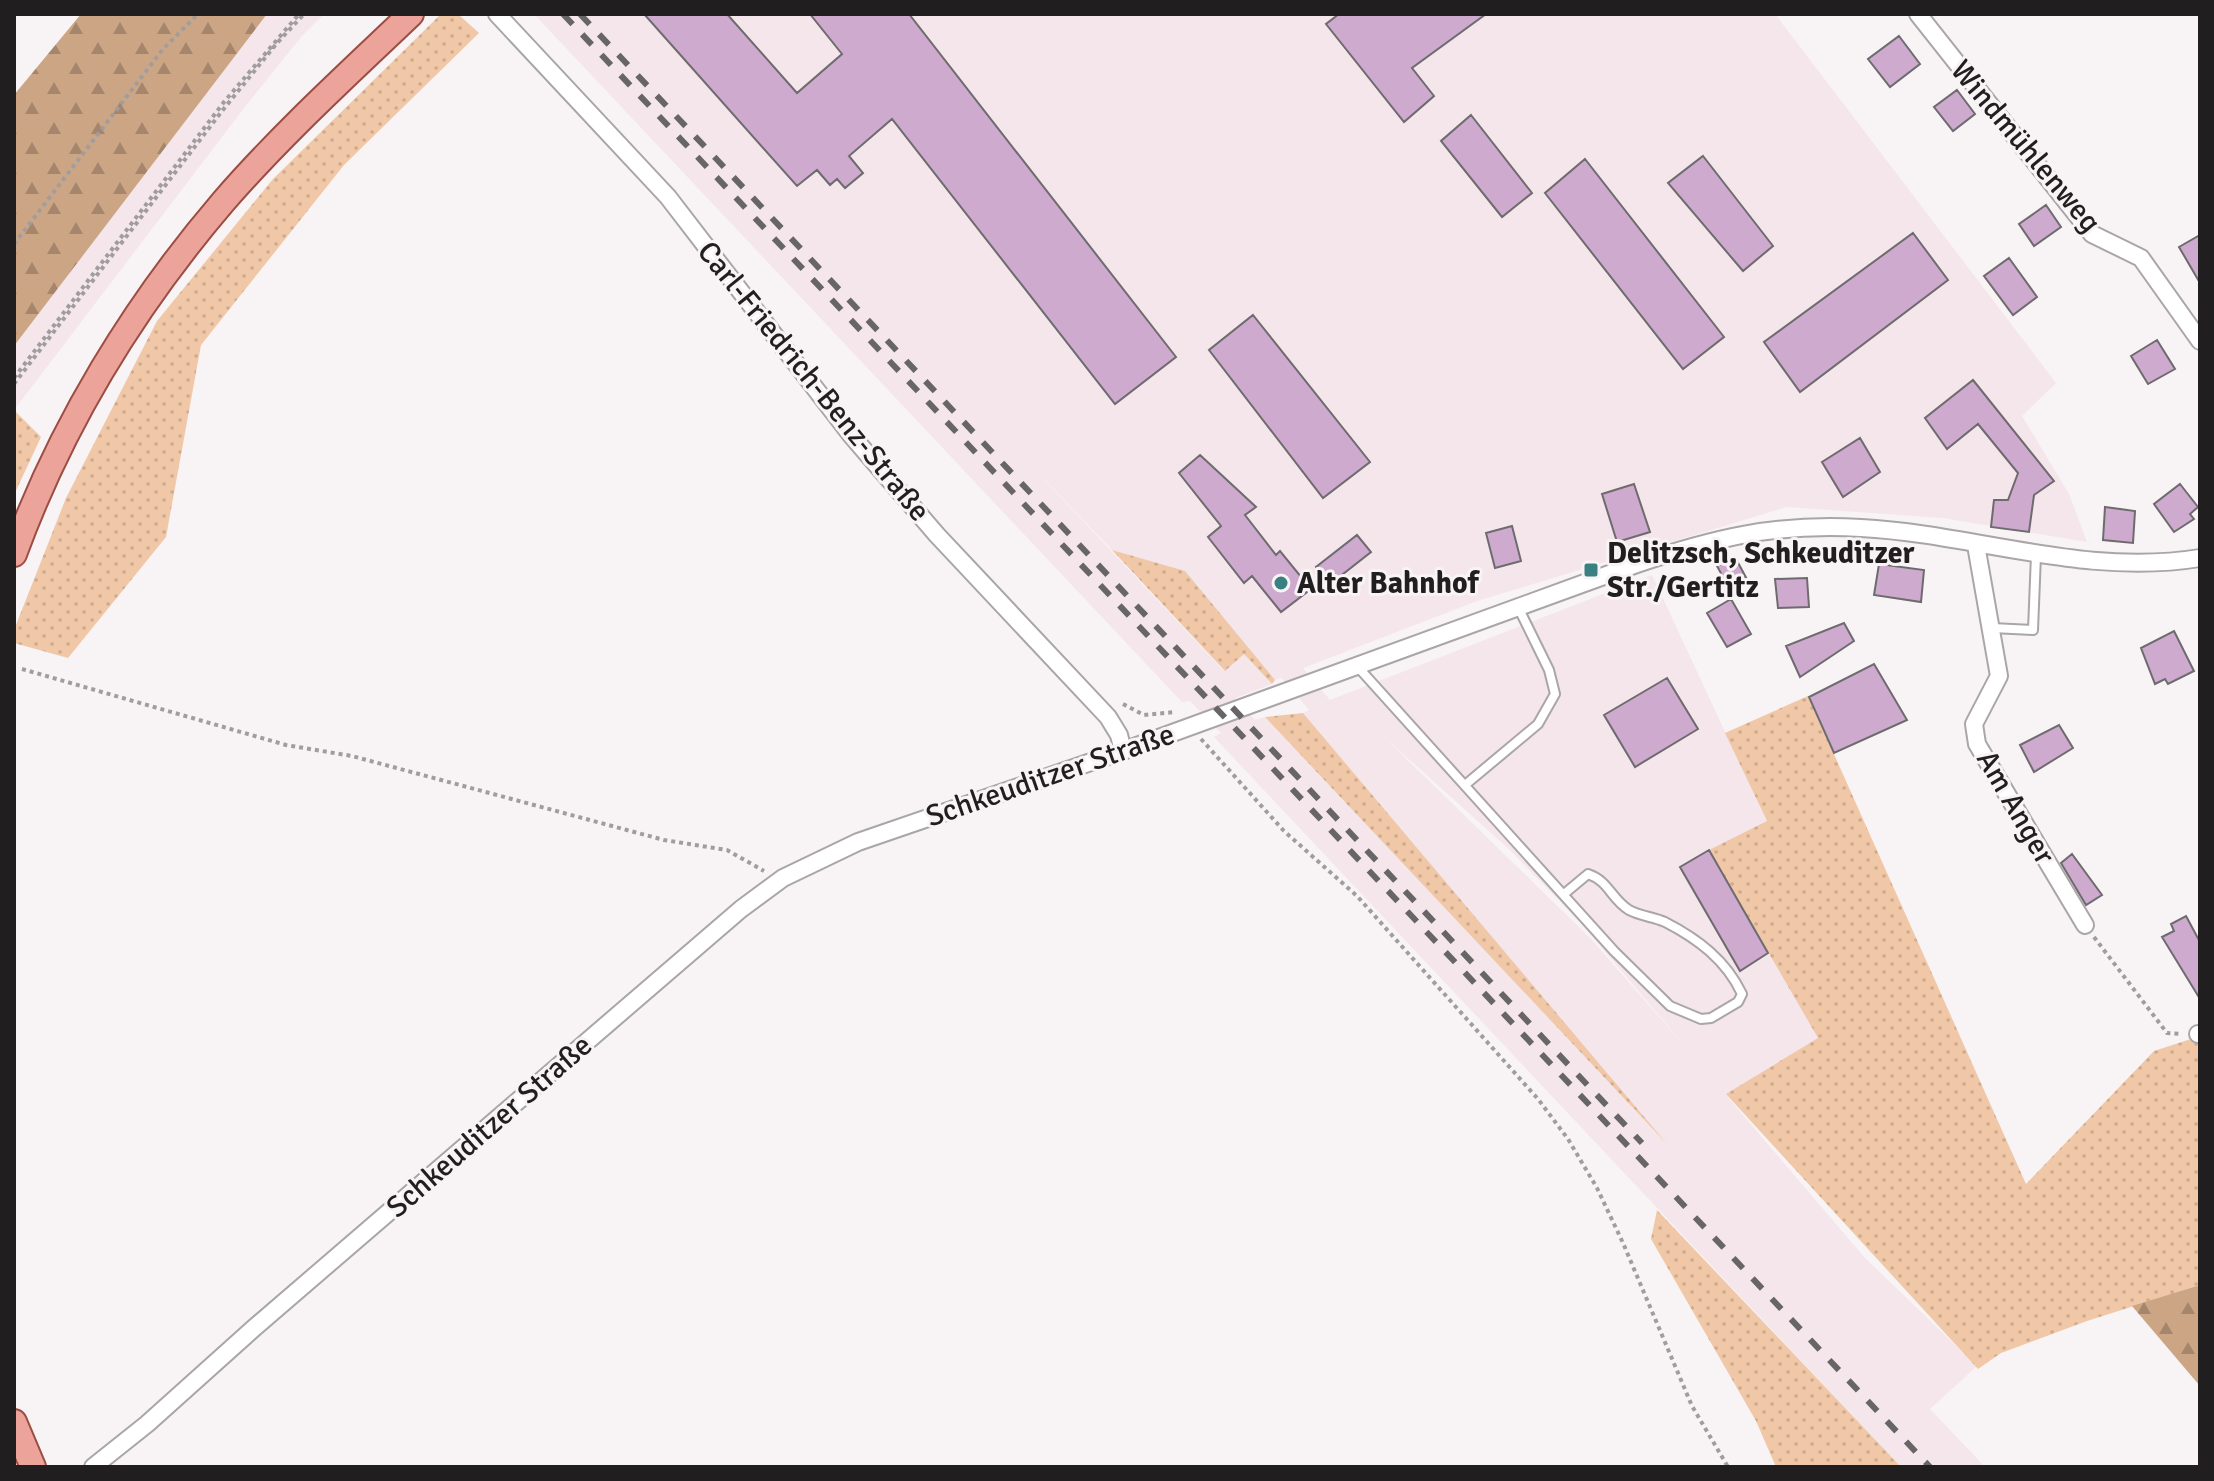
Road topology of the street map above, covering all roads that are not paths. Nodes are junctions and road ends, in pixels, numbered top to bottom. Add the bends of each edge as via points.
1 (411, 14) edge
2 (497, 14) edge
3 (1918, 14) edge
4 (2200, 341) edge
5 (1976, 545) junction
6 (14, 554) edge
7 (2036, 555) junction
8 (2200, 558) edge
9 (1518, 607) junction
10 (1992, 628) junction
11 (1357, 666) junction
12 (1123, 751) junction
13 (1465, 785) junction
14 (1564, 894) junction
15 (2085, 925) road end
16 (14, 1422) edge
17 (33, 1467) edge
18 (93, 1467) edge

1 - 6 main road via 223,202 155,290 77,414
2 - 12 street, Carl-Friedrich-Benz-Straße via 668,197 851,435 1108,717
3 - 4 street, Windmühlenweg via 2092,234 2141,258
5 - 7 street, Schkeuditzer Straße
5 - 9 street, Schkeuditzer Straße via 1862,528 1757,530 1676,551
5 - 10 street, Am Anger
7 - 8 street, Schkeuditzer Straße via 2105,564
7 - 10 lane via 2033,630
9 - 11 street, Schkeuditzer Straße
9 - 13 lane via 1555,694 1538,724
10 - 15 street, Am Anger via 1999,676 1974,724 1977,744
11 - 12 street, Schkeuditzer Straße
11 - 13 lane
12 - 18 street, Schkeuditzer Straße via 858,842 779,882 695,948
13 - 14 lane
14 - 14 lane via 1670,1006 1701,1019 1738,1002 1742,994 1731,972 1713,953 1663,921 1630,911 1601,879 1588,874
16 - 17 main road

